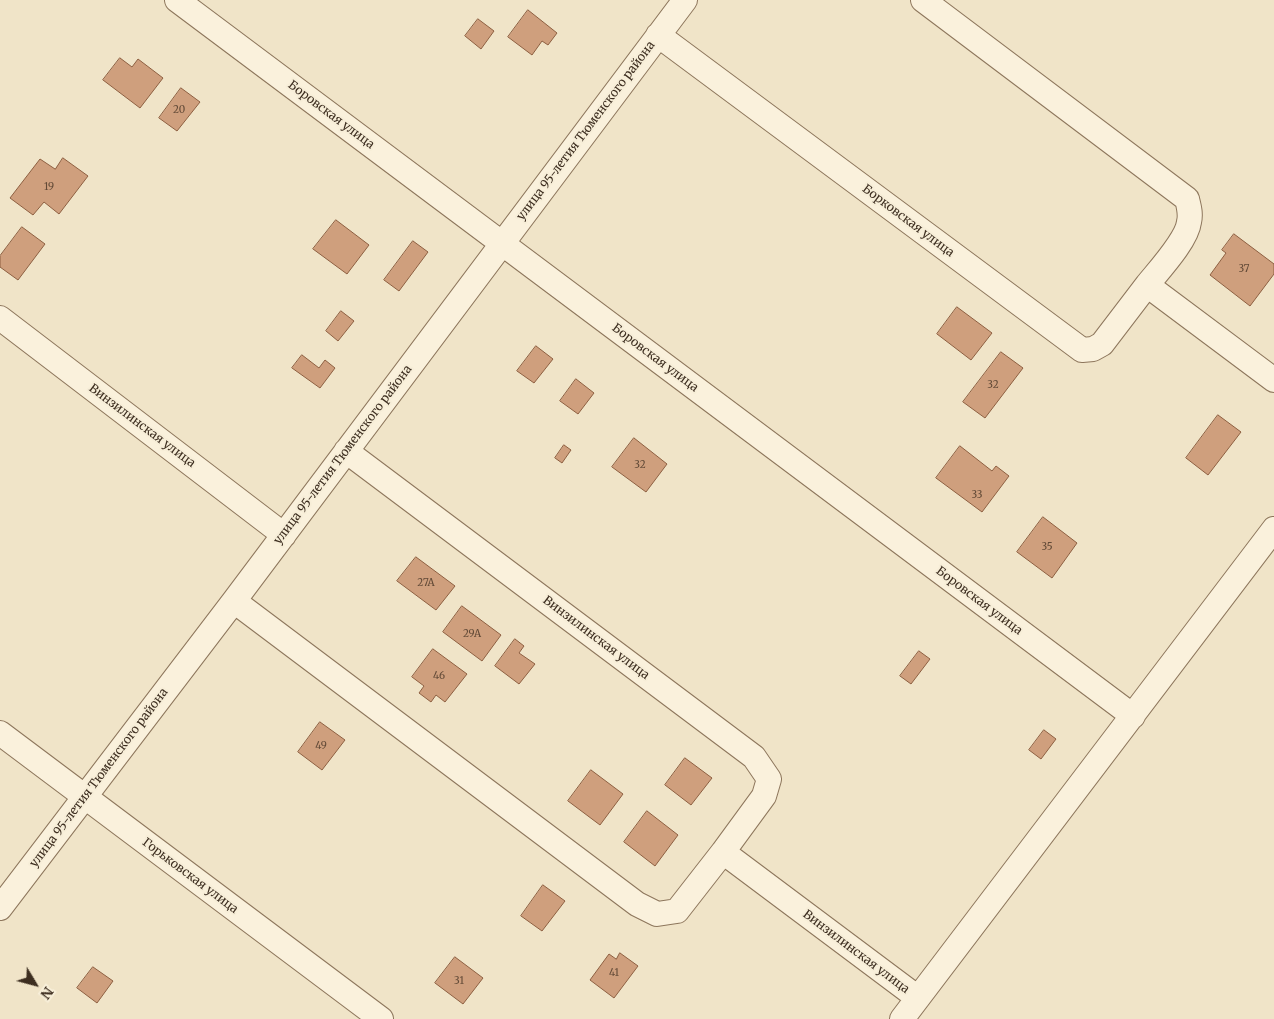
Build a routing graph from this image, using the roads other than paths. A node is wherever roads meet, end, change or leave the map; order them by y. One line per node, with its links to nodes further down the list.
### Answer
1 (177, 0): 5 (street, Боровская улица)
2 (685, 0): 4 (street, улица 95-летия Тюменского района)
3 (923, 0): 6 (street, Борковская улица)
4 (658, 35): 5 (street, улица 95-летия Тюменского района); 6 (street, Борковская улица)
5 (502, 243): 9 (street, улица 95-летия Тюменского района); 13 (street, Боровская улица)
6 (1147, 285): 8 (street)
7 (0, 318): 11 (street, Винзилинская улица)
8 (1274, 380)
9 (346, 451): 11 (street, улица 95-летия Тюменского района); 16 (street, Винзилинская улица)
10 (1274, 529): 13 (street)
11 (284, 535): 12 (street, улица 95-летия Тюменского района)
12 (234, 602): 15 (street, улица 95-летия Тюменского района); 16 (street, Винзилинская улица)
13 (1133, 716): 18 (street)
14 (0, 733): 15 (street, Горьковская улица)
15 (85, 797): 17 (street, улица 95-летия Тюменского района); 19 (street, Горьковская улица)
16 (723, 852): 18 (street, Винзилинская улица)
17 (0, 908)
18 (918, 998): 20 (street)
19 (381, 1019)
20 (902, 1019)

